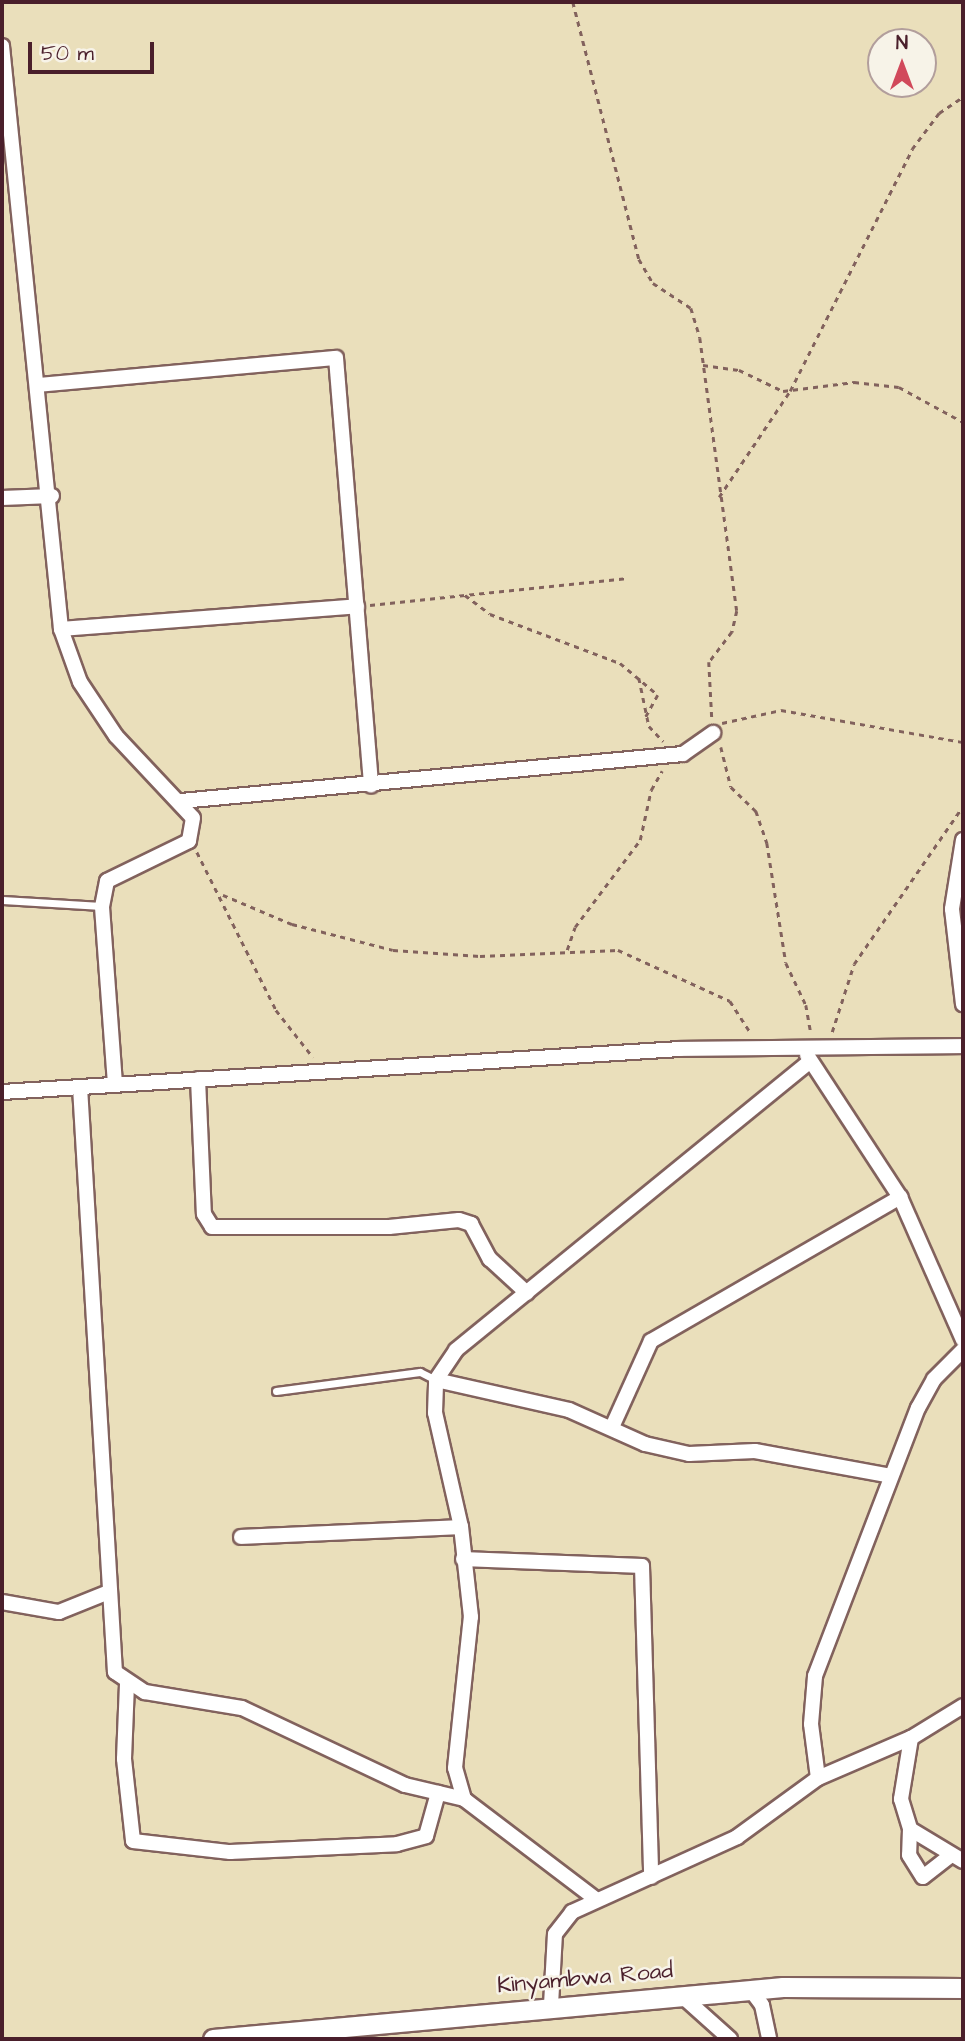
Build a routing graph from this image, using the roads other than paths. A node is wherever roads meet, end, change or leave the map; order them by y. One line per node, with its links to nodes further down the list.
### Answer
1 (2, 46): 2 (street)
2 (38, 385): 3 (street); 5 (street)
3 (52, 496): 4 (street); 6 (street)
4 (2, 498)
5 (356, 606): 6 (street); 8 (street)
6 (61, 629): 9 (street)
7 (713, 733): 8 (street)
8 (371, 786): 9 (street)
9 (181, 801): 12 (street)
10 (963, 840): 13 (street)
11 (2, 900): 12 (lane)
12 (102, 906): 17 (street)
13 (963, 1004)
14 (963, 1046): 15 (street)
15 (812, 1051): 16 (street); 20 (street); 21 (street)
16 (198, 1079): 17 (street); 21 (street)
17 (115, 1083): 18 (street)
18 (80, 1087): 19 (street); 31 (street)
19 (2, 1092)
20 (900, 1197): 22 (street); 26 (street)
21 (527, 1293): 24 (street)
22 (963, 1340)
23 (963, 1350): 27 (street)
24 (436, 1380): 25 (lane); 26 (street); 28 (street)
25 (276, 1391)
26 (613, 1425): 27 (street)
27 (891, 1476): 36 (street)
28 (461, 1527): 29 (street); 30 (street)
29 (241, 1537)
30 (463, 1559): 38 (street); 41 (street)
31 (106, 1593): 32 (street); 33 (street)
32 (2, 1602)
33 (127, 1685): 37 (street); 37 (street)
34 (963, 1706): 35 (street)
35 (911, 1738): 36 (street); 39 (street)
36 (818, 1778): 41 (street)
37 (438, 1793): 38 (street)
38 (464, 1799): 42 (street)
39 (910, 1829): 40 (street); 40 (street)
40 (956, 1859)
41 (651, 1877): 42 (street)
42 (597, 1900): 46 (street)
43 (963, 1988): 44 (street, Kinyambwa Road)
44 (750, 1989): 45 (street, Kinyambwa Road); 49 (street)
45 (681, 1995): 46 (street, Kinyambwa Road); 48 (street)
46 (551, 2005): 47 (street, Kinyambwa Road)
47 (213, 2039)
48 (730, 2039)
49 (769, 2039)

